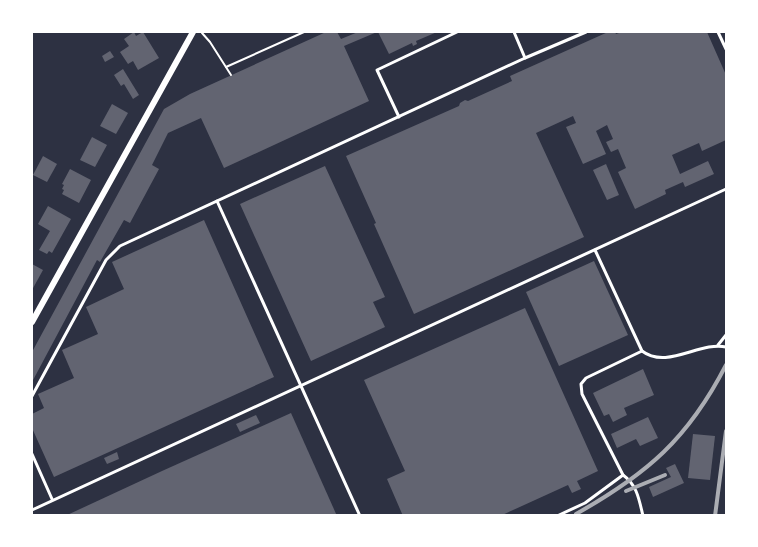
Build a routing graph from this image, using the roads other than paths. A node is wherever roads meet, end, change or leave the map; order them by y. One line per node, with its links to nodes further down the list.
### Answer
1 (193, 32): 12 (street)
2 (457, 32): 8 (lane)
3 (514, 32): 7 (lane)
4 (586, 32): 7 (lane)
5 (718, 32): 6 (lane)
6 (726, 49)
7 (525, 58): 8 (lane)
8 (399, 117): 10 (lane)
9 (726, 189): 11 (lane)
10 (217, 201): 17 (lane); 18 (lane)
11 (595, 250): 16 (lane); 17 (lane)
12 (32, 322)
13 (726, 335): 14 (lane)
14 (718, 345): 15 (lane); 16 (lane)
15 (726, 347)
16 (642, 351): 20 (lane)
17 (301, 385): 21 (lane); 23 (lane)
18 (32, 396)
19 (32, 454): 21 (lane)
20 (623, 475): 24 (lane); 25 (lane)
21 (52, 500): 22 (lane)
22 (32, 510)
23 (360, 516)
24 (557, 516)
25 (643, 516)

